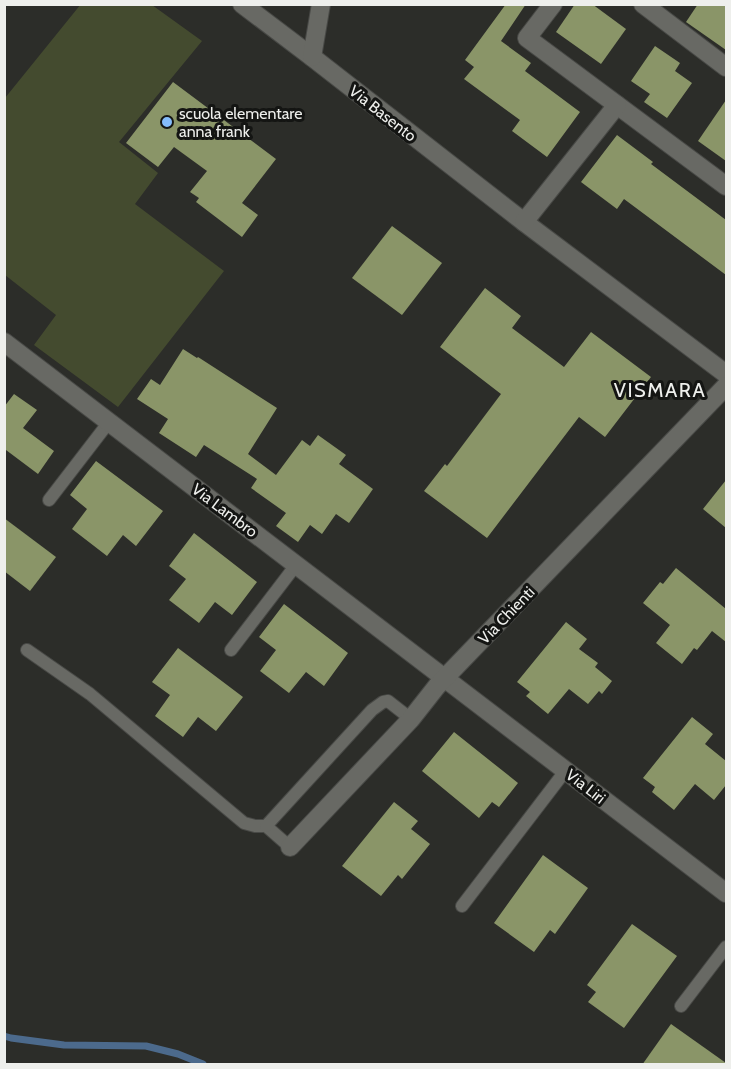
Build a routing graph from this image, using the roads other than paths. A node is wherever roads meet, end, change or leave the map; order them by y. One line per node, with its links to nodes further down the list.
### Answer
1 (242, 4): 5 (street, Via Basento)
2 (321, 4): 5 (street)
3 (553, 4): 7 (street)
4 (643, 4): 6 (street)
5 (312, 57): 9 (street, Via Basento)
6 (726, 67)
7 (617, 105): 8 (street); 9 (street)
8 (726, 186)
9 (524, 222): 11 (street, Via Basento)
10 (7, 348): 13 (street, Via Lambro)
11 (726, 374)
12 (726, 386): 18 (street, Via Chienti)
13 (109, 422): 14 (lane); 15 (street, Via Lambro)
14 (49, 500)
15 (296, 565): 17 (lane); 18 (street, Via Lambro)
16 (27, 650): 21 (lane)
17 (231, 650)
18 (445, 678): 19 (street, Via Chienti); 20 (street, Via Liri)
19 (411, 719): 21 (lane); 22 (street, Via Chienti)
20 (566, 770): 23 (street, Via Liri); 24 (lane)
21 (266, 826): 22 (lane)
22 (290, 847)
23 (726, 894)
24 (462, 906)
25 (726, 947): 26 (lane)
26 (681, 1006)

